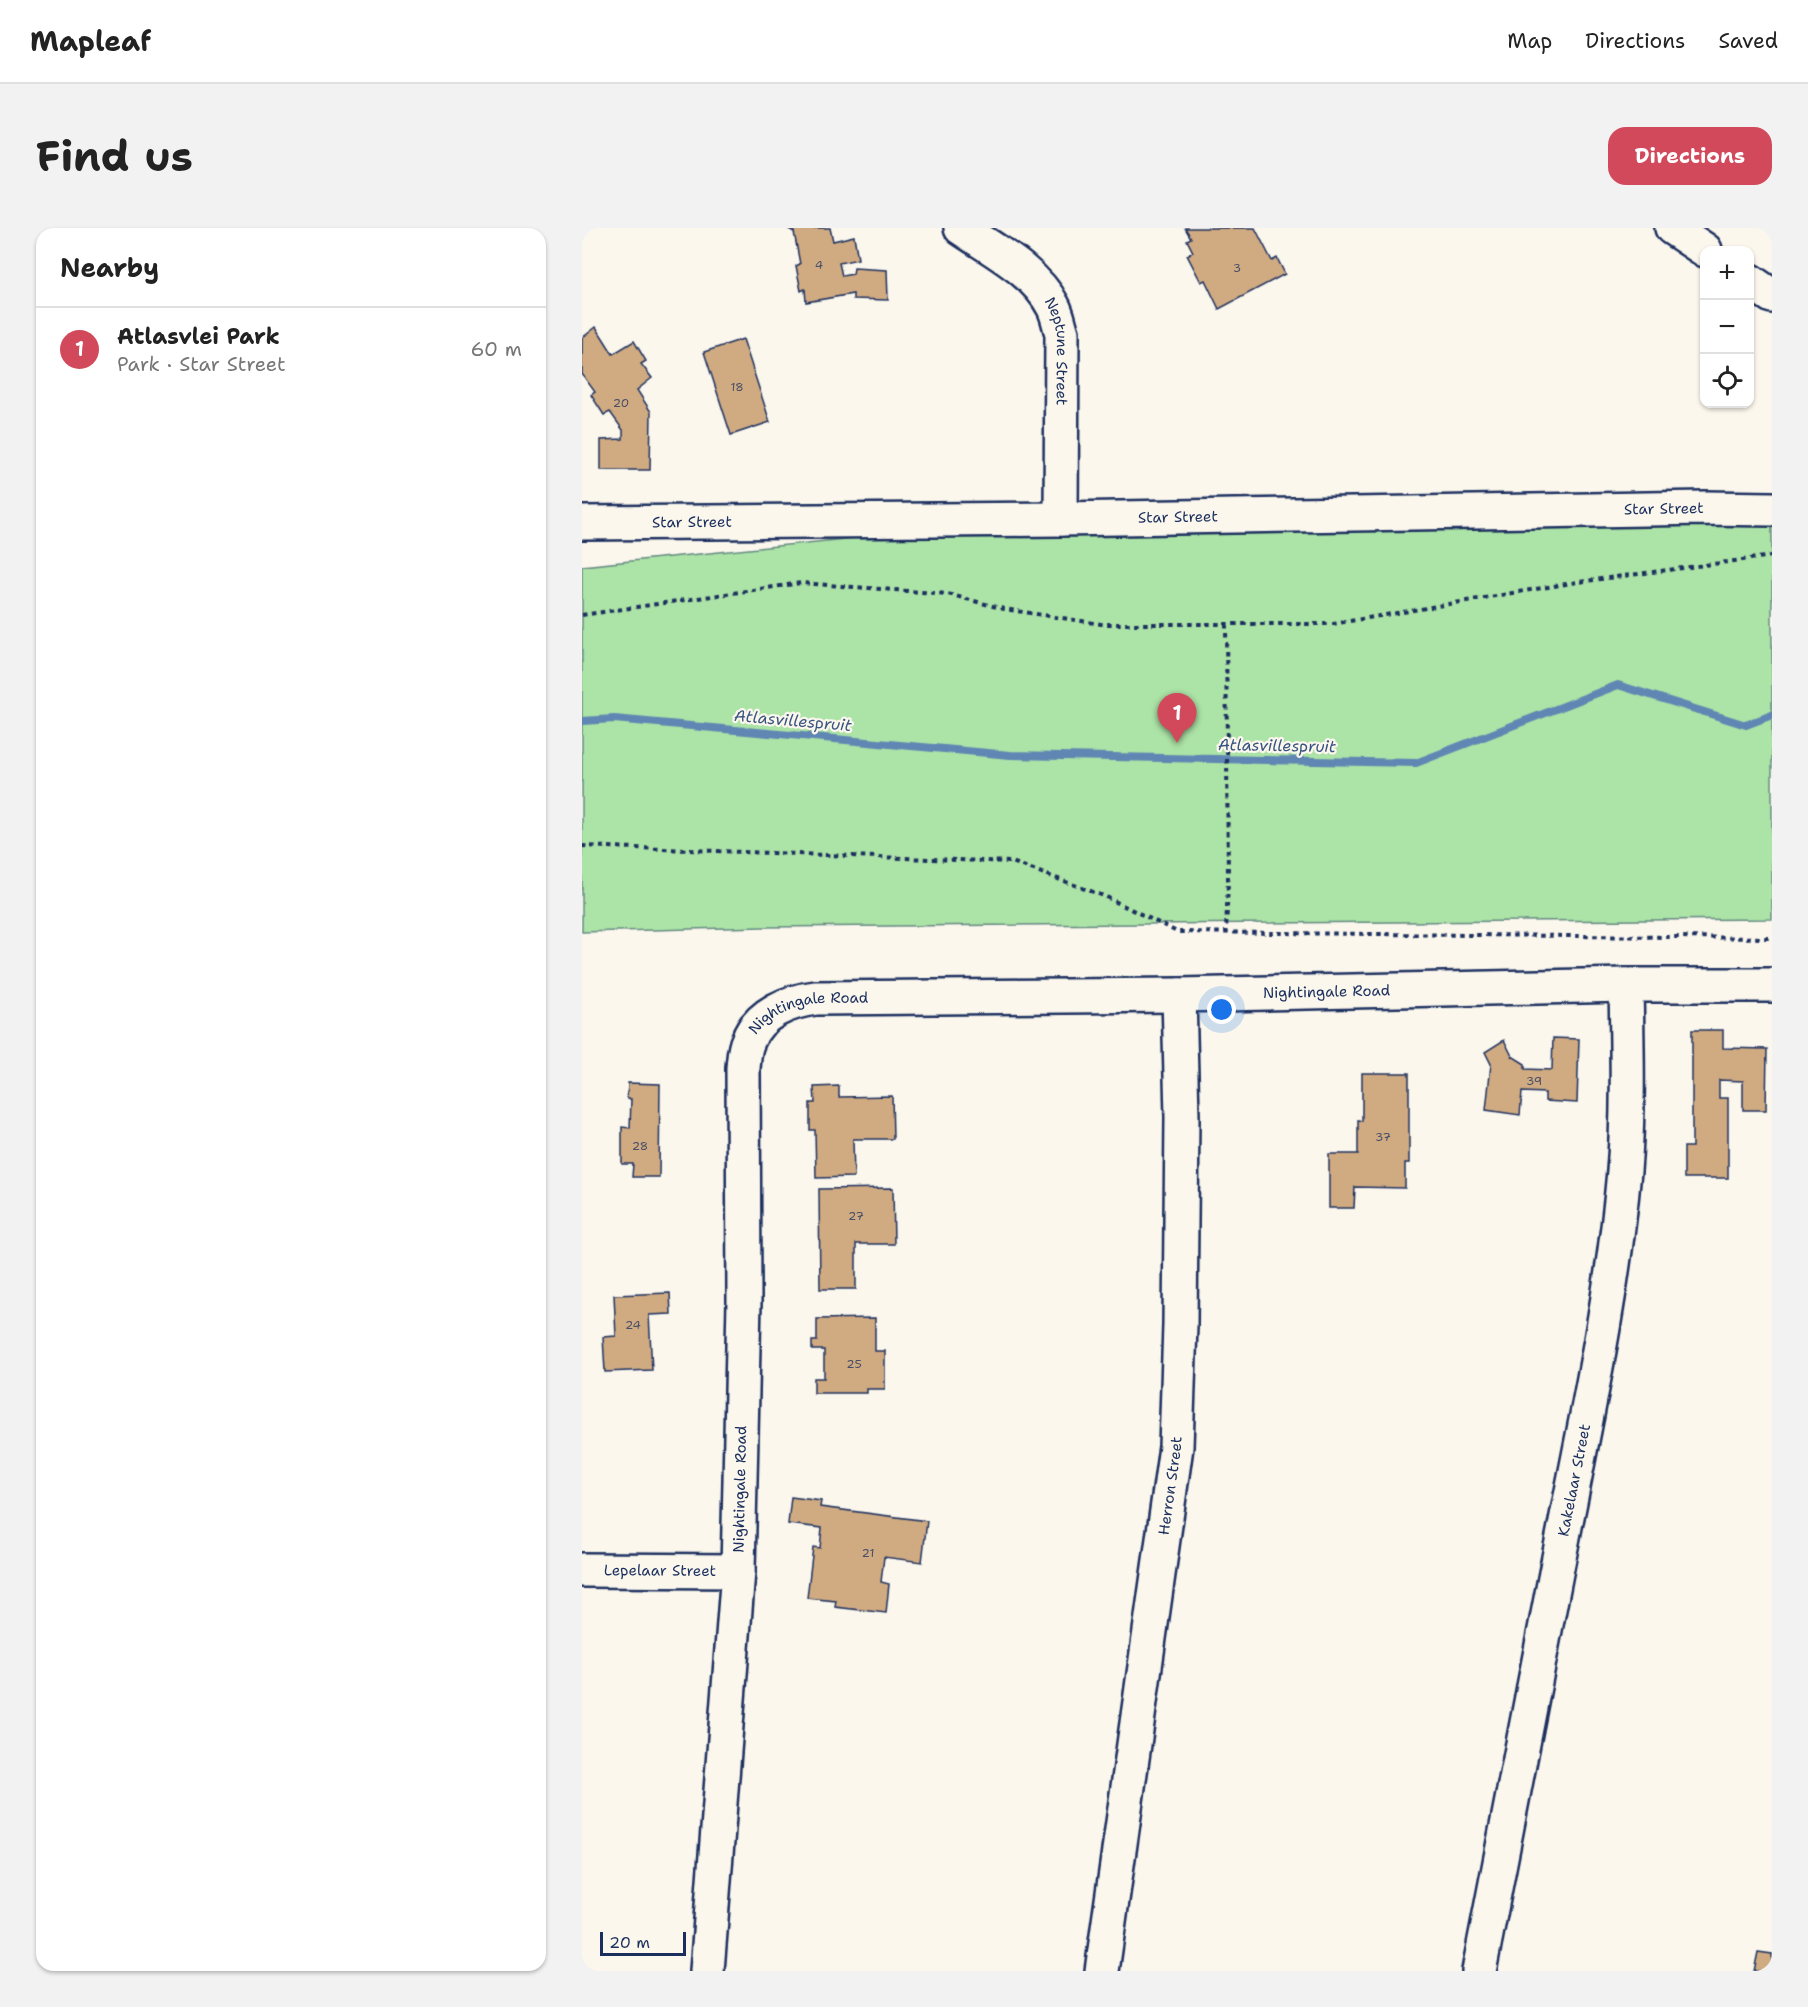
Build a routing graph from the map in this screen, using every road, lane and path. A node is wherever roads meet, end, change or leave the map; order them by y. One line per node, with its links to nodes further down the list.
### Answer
1 (961, 228): 7 (street, Neptune Street)
2 (1672, 228): 3 (street)
3 (1700, 247)
4 (1754, 284): 5 (street)
5 (1772, 296)
6 (1772, 509): 7 (street, Star Street)
7 (1061, 519): 8 (street, Star Street)
8 (582, 524)
9 (1772, 556): 11 (path)
10 (582, 615): 11 (path)
11 (1226, 624): 13 (path)
12 (582, 846): 13 (path)
13 (1226, 932): 14 (path)
14 (1772, 938)
15 (1626, 985): 16 (street, Nightingale Road); 17 (street, Nightingale Road); 22 (street, Kakelaar Street)
16 (1772, 985)
17 (1179, 995): 19 (street, Nightingale Road); 21 (street, Herron Street)
18 (582, 1570): 19 (street, Lepelaar Street)
19 (738, 1571): 20 (street, Nightingale Road)
20 (707, 1971)
21 (1102, 1971)
22 (1479, 1971)

